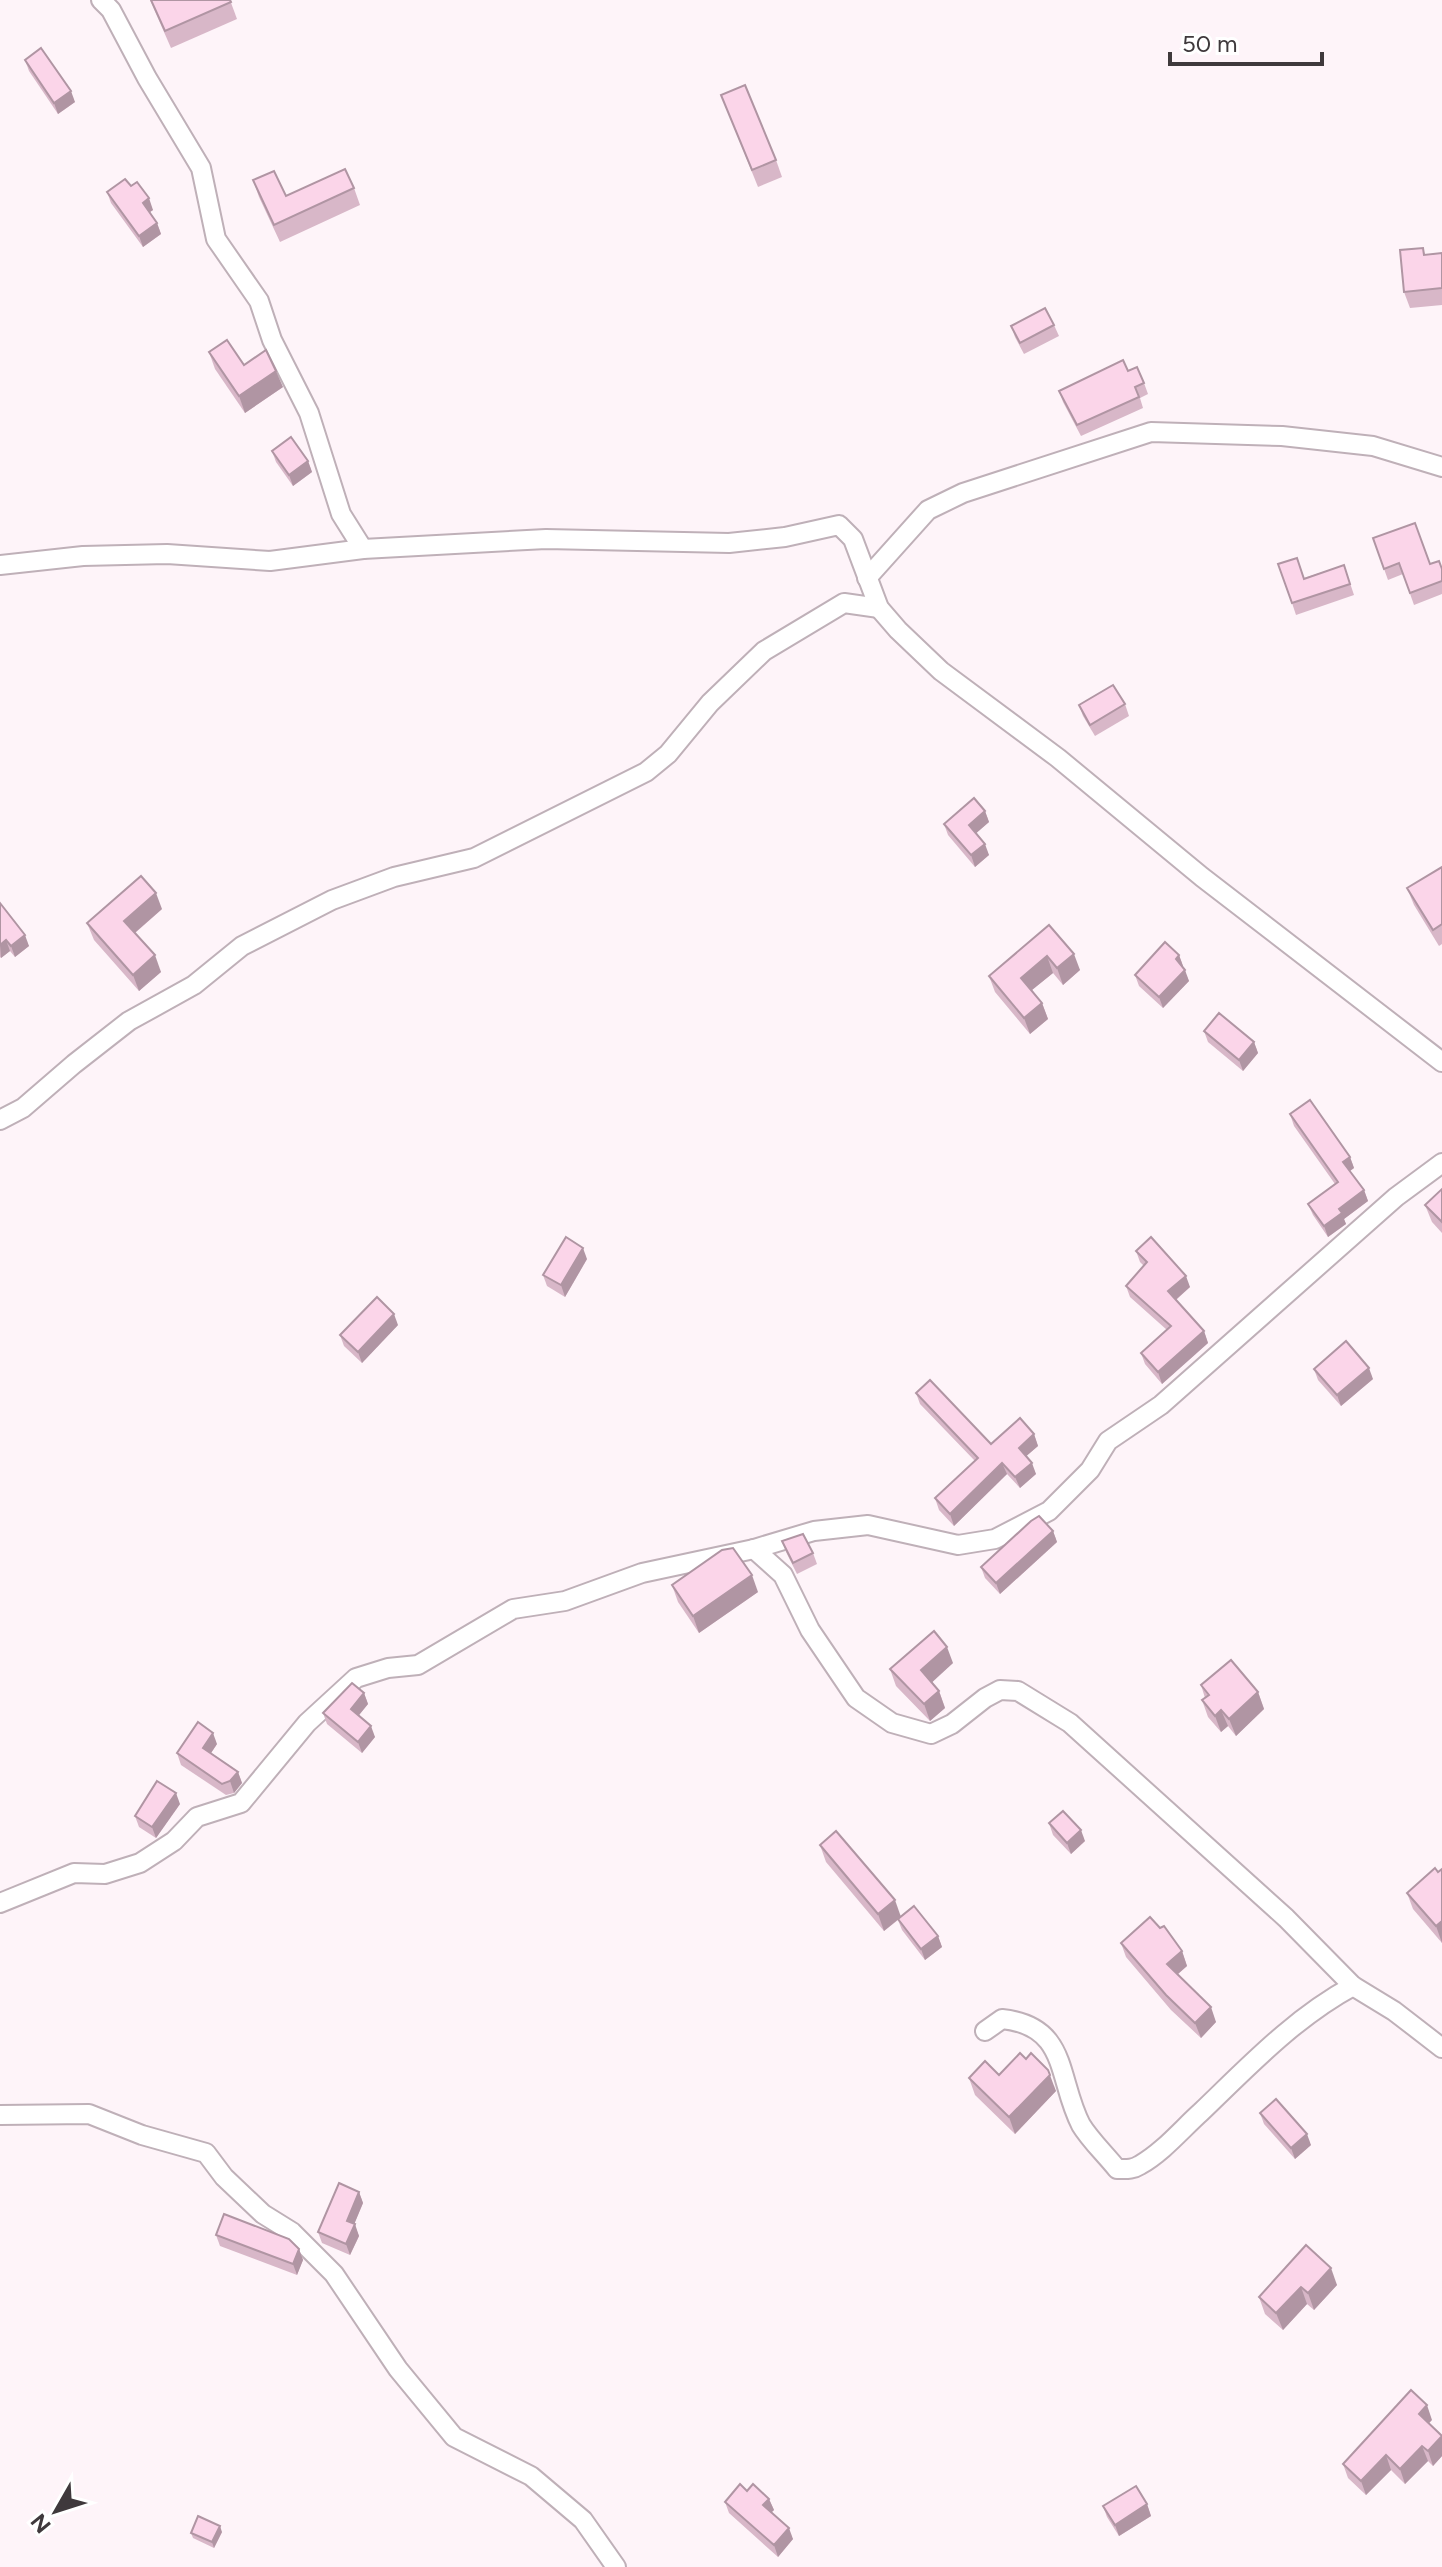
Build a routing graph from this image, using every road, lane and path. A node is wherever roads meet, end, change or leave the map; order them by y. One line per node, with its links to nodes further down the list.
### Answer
1 (101, 0): 3 (street)
2 (1442, 467): 5 (street)
3 (363, 549): 4 (street); 5 (street)
4 (0, 565)
5 (867, 578): 6 (street)
6 (879, 608): 7 (street); 8 (street)
7 (1442, 1062)
8 (0, 1120)
9 (1442, 1163): 10 (street)
10 (754, 1549): 11 (street); 12 (street)
11 (0, 1903)
12 (1353, 1986): 13 (street); 14 (street)
13 (985, 2031)
14 (1442, 2048)
15 (0, 2115): 16 (street)
16 (616, 2567)

